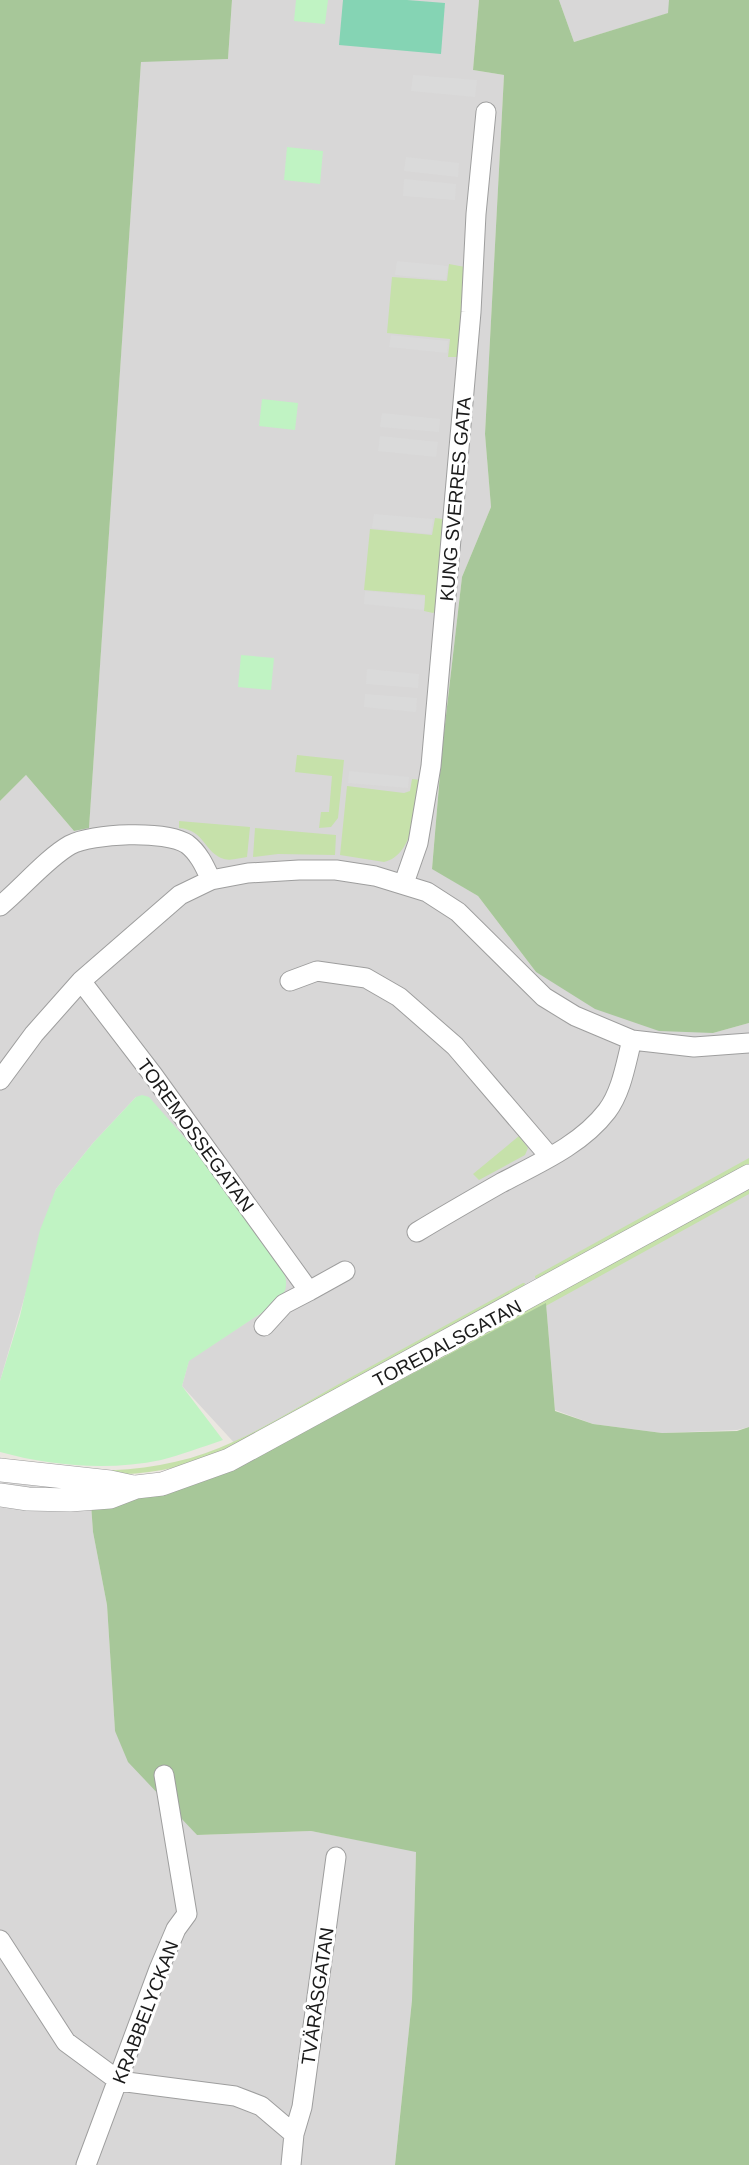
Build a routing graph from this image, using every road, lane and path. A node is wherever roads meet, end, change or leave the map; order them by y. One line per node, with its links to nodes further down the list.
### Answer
1 (486, 112): 3 (street, KUNG SVERRES GATA)
2 (211, 880): 3 (street); 4 (street); 5 (street)
3 (404, 883): 7 (street)
4 (0, 906)
5 (81, 981): 9 (street); 14 (street, TOREMOSSEGATAN)
6 (290, 981): 10 (street)
7 (632, 1040): 8 (street); 10 (street)
8 (749, 1043)
9 (0, 1080)
10 (550, 1157): 12 (street)
11 (749, 1176): 17 (street, TOREDALSGATAN)
12 (417, 1232)
13 (345, 1271): 14 (street)
14 (309, 1291): 15 (street)
15 (264, 1326)
16 (0, 1470): 17 (street, TOREDALSGATAN)
17 (136, 1487): 18 (street, TOREDALSGATAN)
18 (0, 1495)
19 (163, 1775): 22 (street, KRABBELYCKAN)
20 (336, 1857): 23 (street, TVÄRÅSGATAN)
21 (0, 1941): 22 (street)
22 (119, 2081): 23 (street); 24 (street, KRABBELYCKAN)
23 (294, 2134): 25 (street, TVÄRÅSGATAN)
24 (86, 2165)
25 (291, 2165)

